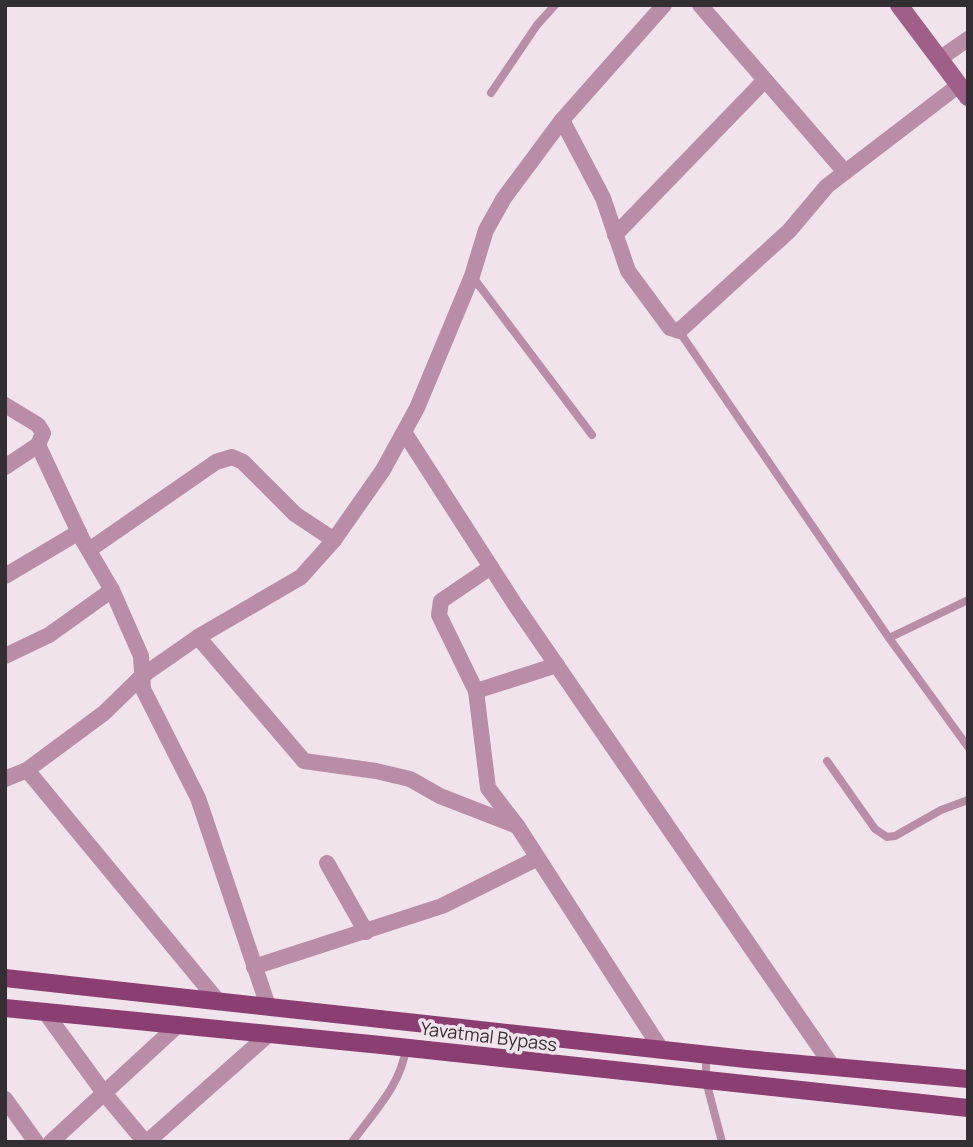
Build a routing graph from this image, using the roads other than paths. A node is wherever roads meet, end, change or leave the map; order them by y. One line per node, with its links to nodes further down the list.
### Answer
1 (555, 5): 9 (lane)
2 (664, 5): 10 (street)
3 (699, 5): 7 (street)
4 (899, 5): 6 (street)
5 (968, 39): 6 (street)
6 (939, 59): 8 (street)
7 (765, 80): 11 (street); 12 (street)
8 (963, 91): 11 (street)
9 (491, 93)
10 (562, 120): 12 (street); 13 (street)
11 (845, 172): 14 (street)
12 (615, 235): 14 (street)
13 (471, 276): 16 (street); 17 (lane)
14 (679, 331): 28 (lane)
15 (5, 405): 18 (street)
16 (404, 432): 21 (street); 23 (street)
17 (592, 435)
18 (38, 444): 19 (street); 20 (street)
19 (5, 467)
20 (79, 532): 22 (street); 24 (street)
21 (334, 540): 22 (street); 27 (street)
22 (89, 550): 25 (street)
23 (491, 567): 30 (street); 32 (street)
24 (5, 576)
25 (112, 590): 29 (street); 31 (street)
26 (968, 600): 28 (lane)
27 (198, 636): 31 (street); 38 (street)
28 (889, 638): 33 (lane)
29 (5, 656)
30 (557, 665): 32 (street); 53 (street)
31 (142, 676): 35 (street); 42 (street)
32 (476, 691): 38 (street)
33 (968, 747)
34 (827, 761): 37 (lane)
35 (27, 770): 36 (street); 44 (street)
36 (5, 779)
37 (968, 800)
38 (518, 827): 39 (street)
39 (536, 859): 41 (street); 51 (street)
40 (327, 863): 41 (street)
41 (366, 932): 42 (street)
42 (254, 967): 45 (street)
43 (5, 978): 44 (main road, Yavatmal Bypass)
44 (218, 1001): 45 (main road, Yavatmal Bypass)
45 (268, 1006): 51 (main road, Yavatmal Bypass)
46 (5, 1008): 47 (main road, Yavatmal Bypass)
47 (46, 1012): 48 (main road, Yavatmal Bypass); 56 (street)
48 (178, 1025): 49 (main road, Yavatmal Bypass); 56 (street)
49 (269, 1034): 50 (main road, Yavatmal Bypass); 61 (street)
50 (406, 1047): 55 (main road, Yavatmal Bypass); 62 (lane)
51 (661, 1049): 52 (main road, Yavatmal Bypass)
52 (706, 1054): 53 (main road, Yavatmal Bypass); 55 (lane)
53 (833, 1067): 54 (main road, Yavatmal Bypass)
54 (968, 1079)
55 (706, 1081): 58 (main road, Yavatmal Bypass); 63 (lane)
56 (104, 1093): 60 (street); 61 (street)
57 (5, 1099): 59 (street)
58 (968, 1108)
59 (36, 1142)
60 (51, 1142)
61 (146, 1142)
62 (352, 1142)
63 (722, 1142)

